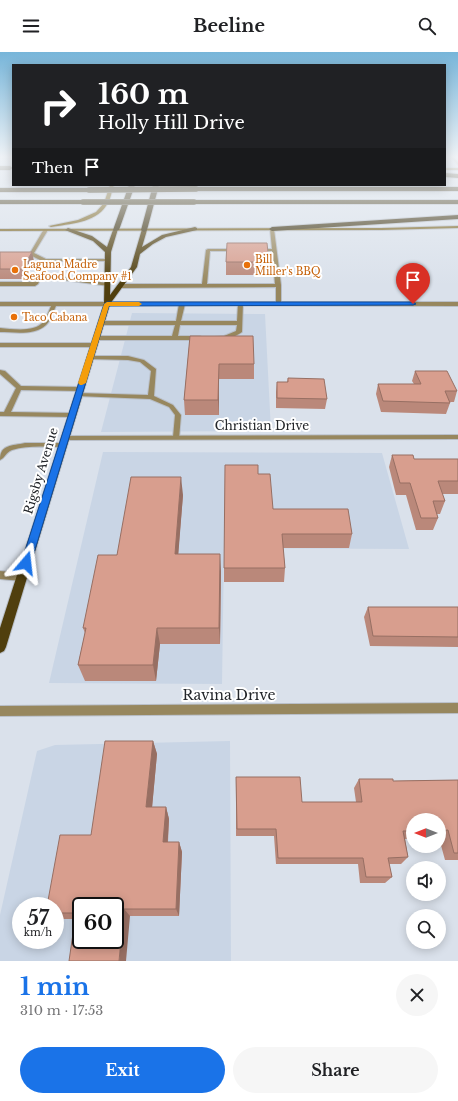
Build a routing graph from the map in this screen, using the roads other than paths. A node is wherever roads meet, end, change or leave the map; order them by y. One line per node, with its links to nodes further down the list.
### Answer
1 (107, 199): 11 (main road)
2 (127, 199): 14 (highway, Rigsby Avenue)
3 (152, 199): 15 (highway, Rigsby Avenue)
4 (0, 202): 5 (highway, bridge)
5 (458, 202)
6 (458, 217): 9 (highway)
7 (458, 227): 9 (main road)
8 (195, 229): 9 (main road); 15 (main road); 22 (main road)
9 (272, 229): 18 (street)
10 (0, 230): 11 (main road)
11 (18, 230): 12 (main road)
12 (46, 230): 13 (main road); 21 (street)
13 (68, 230): 14 (main road); 19 (main road)
14 (116, 230): 15 (main road); 19 (main road, Rigsby Avenue)
15 (144, 230): 22 (main road, Rigsby Avenue)
16 (245, 250): 28 (street)
17 (252, 250): 18 (street)
18 (274, 250): 29 (street)
19 (108, 252): 24 (main road, Rigsby Avenue)
20 (0, 254): 21 (street)
21 (31, 254): 23 (street)
22 (137, 254): 30 (main road, Rigsby Avenue)
23 (45, 260): 24 (street); 25 (street)
24 (107, 260): 27 (main road, Rigsby Avenue)
25 (39, 275): 26 (street); 27 (street)
26 (0, 284)
27 (107, 285): 33 (main road, Rigsby Avenue)
28 (204, 285): 29 (street); 30 (street)
29 (278, 285): 36 (street)
30 (120, 286): 33 (main road, Rigsby Avenue)
31 (0, 304): 32 (street)
32 (54, 304): 33 (street); 41 (street)
33 (107, 304): 34 (street); 38 (main road, Rigsby Avenue)
34 (182, 304): 35 (street); 39 (street)
35 (241, 304): 36 (street); 40 (street)
36 (279, 304): 37 (street)
37 (458, 304)
38 (101, 323): 39 (street); 45 (main road, Rigsby Avenue)
39 (178, 323): 40 (street); 42 (street)
40 (240, 323): 44 (street)
41 (0, 330)
42 (175, 338): 43 (street); 45 (street)
43 (203, 338)
44 (210, 338)
45 (95, 341): 46 (street); 47 (main road, Rigsby Avenue)
46 (0, 345)
47 (90, 358): 50 (main road, Rigsby Avenue); 51 (street)
48 (0, 372): 49 (street)
49 (19, 388): 50 (street); 52 (street)
50 (79, 392): 51 (street); 53 (main road, Rigsby Avenue)
51 (151, 397): 54 (street)
52 (4, 414): 53 (street)
53 (72, 415): 56 (main road, Rigsby Avenue)
54 (177, 437): 55 (street, Christian Drive); 56 (street, Christian Drive)
55 (458, 437)
56 (64, 441): 57 (street, Christian Drive); 59 (main road, Rigsby Avenue)
57 (0, 458)
58 (0, 575): 59 (street)
59 (22, 577): 60 (main road, Rigsby Avenue)
60 (0, 647)
61 (458, 708): 62 (street, Ravina Drive)
62 (0, 711)

